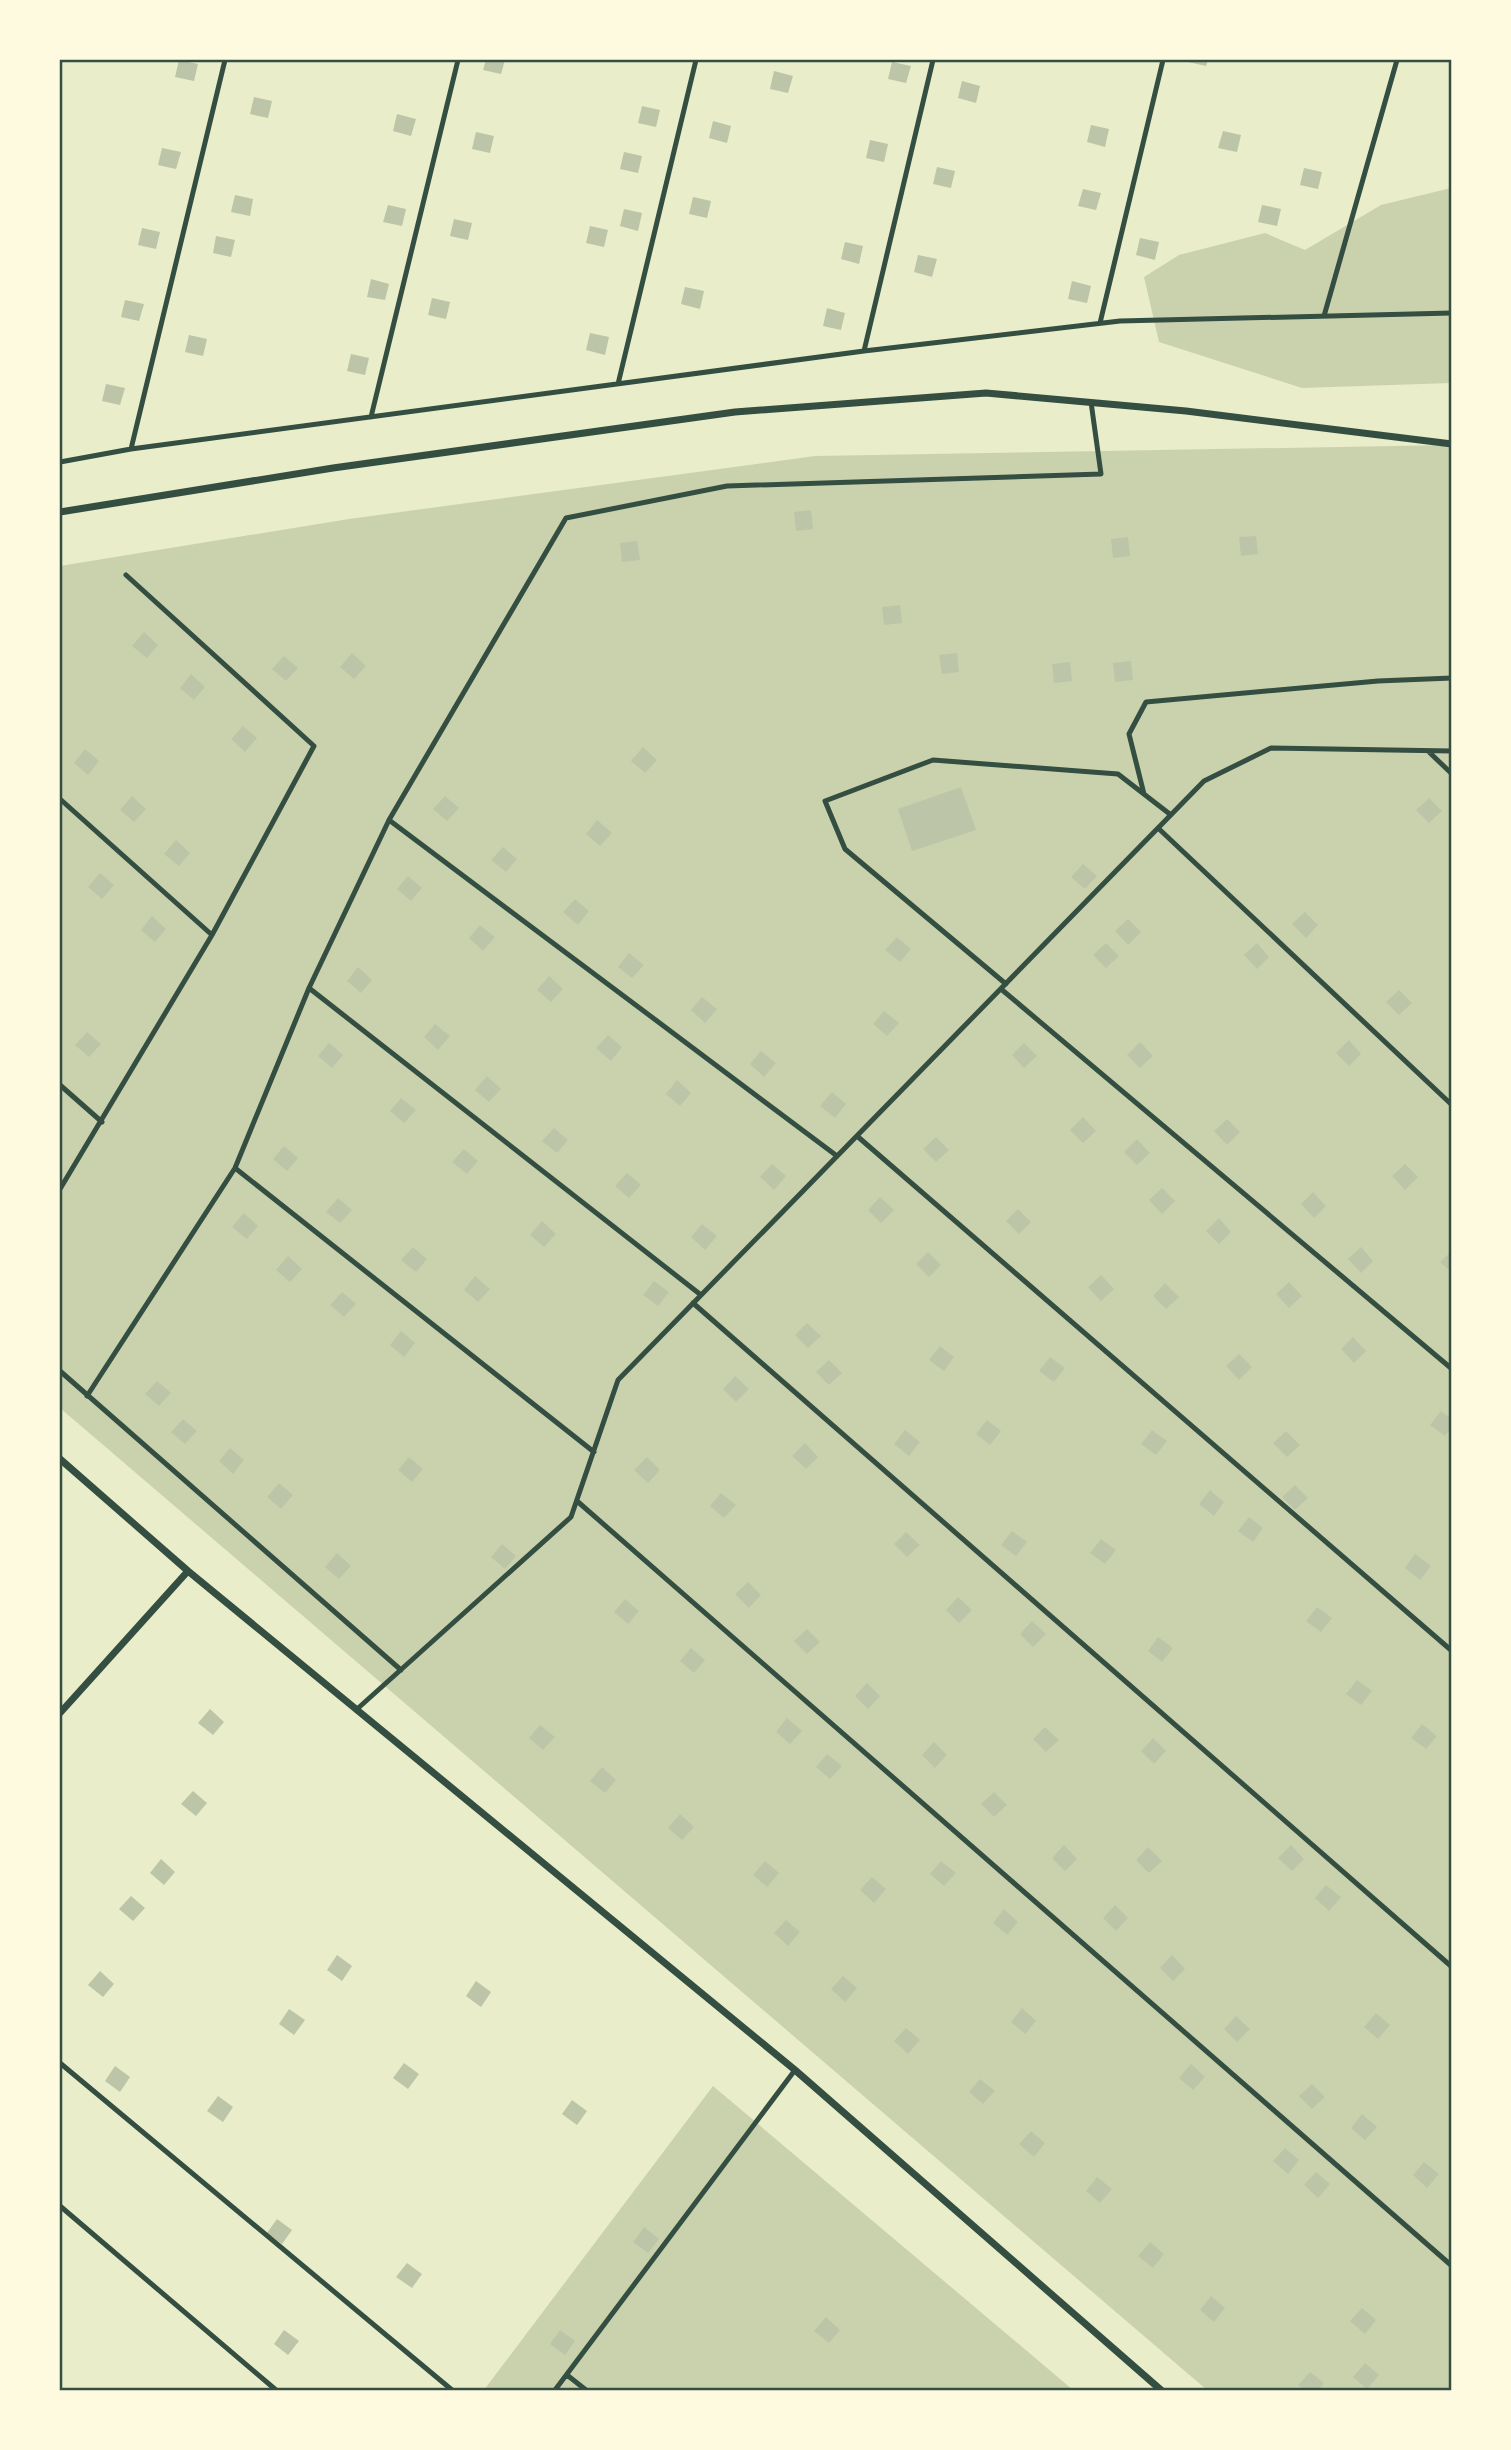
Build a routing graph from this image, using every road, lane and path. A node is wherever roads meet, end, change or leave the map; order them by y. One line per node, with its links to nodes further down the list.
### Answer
1 (226, 60): 15 (lane)
2 (457, 60): 13 (lane)
3 (696, 60): 11 (lane)
4 (933, 60): 10 (lane)
5 (1163, 60): 9 (lane)
6 (1397, 60): 8 (lane)
7 (1451, 313): 8 (lane)
8 (1324, 316): 9 (lane)
9 (1100, 323): 10 (lane)
10 (864, 351): 11 (lane)
11 (618, 384): 13 (lane)
12 (1091, 402): 14 (street); 17 (street); 26 (lane)
13 (371, 417): 15 (lane)
14 (1451, 444)
15 (131, 449): 16 (lane)
16 (60, 463)
17 (60, 512)
18 (126, 575): 28 (lane)
19 (1451, 678): 23 (lane)
20 (1428, 751): 21 (lane); 22 (lane); 25 (lane)
21 (1451, 751)
22 (1451, 774)
23 (1144, 794): 25 (lane); 29 (lane)
24 (60, 799): 28 (lane)
25 (1171, 815): 27 (lane)
26 (389, 820): 30 (lane); 36 (lane)
27 (1158, 828): 29 (lane); 33 (lane)
28 (212, 935): 34 (lane)
29 (1006, 984): 31 (lane)
30 (309, 988): 37 (lane); 39 (lane)
31 (1001, 989): 35 (lane); 41 (lane)
32 (60, 1085): 34 (lane)
33 (1451, 1105)
34 (102, 1122): 38 (lane)
35 (857, 1136): 36 (lane); 48 (lane)
36 (837, 1156): 39 (lane)
37 (235, 1168): 43 (lane); 44 (lane)
38 (60, 1189)
39 (701, 1295): 40 (lane)
40 (693, 1303): 44 (lane); 52 (lane)
41 (1451, 1368)
42 (60, 1371): 43 (lane)
43 (87, 1396): 49 (lane)
44 (594, 1452): 46 (lane)
45 (60, 1459): 47 (street)
46 (577, 1501): 49 (lane); 56 (lane)
47 (188, 1571): 50 (street); 51 (street)
48 (1451, 1651)
49 (401, 1670): 50 (lane)
50 (356, 1710): 54 (street)
51 (60, 1713)
52 (1451, 1967)
53 (60, 2063): 59 (lane)
54 (794, 2070): 57 (lane); 62 (street)
55 (60, 2206): 58 (lane)
56 (1451, 2266)
57 (567, 2375): 60 (lane); 61 (lane)
58 (276, 2390)
59 (452, 2390)
60 (555, 2390)
61 (586, 2390)
62 (1161, 2390)

